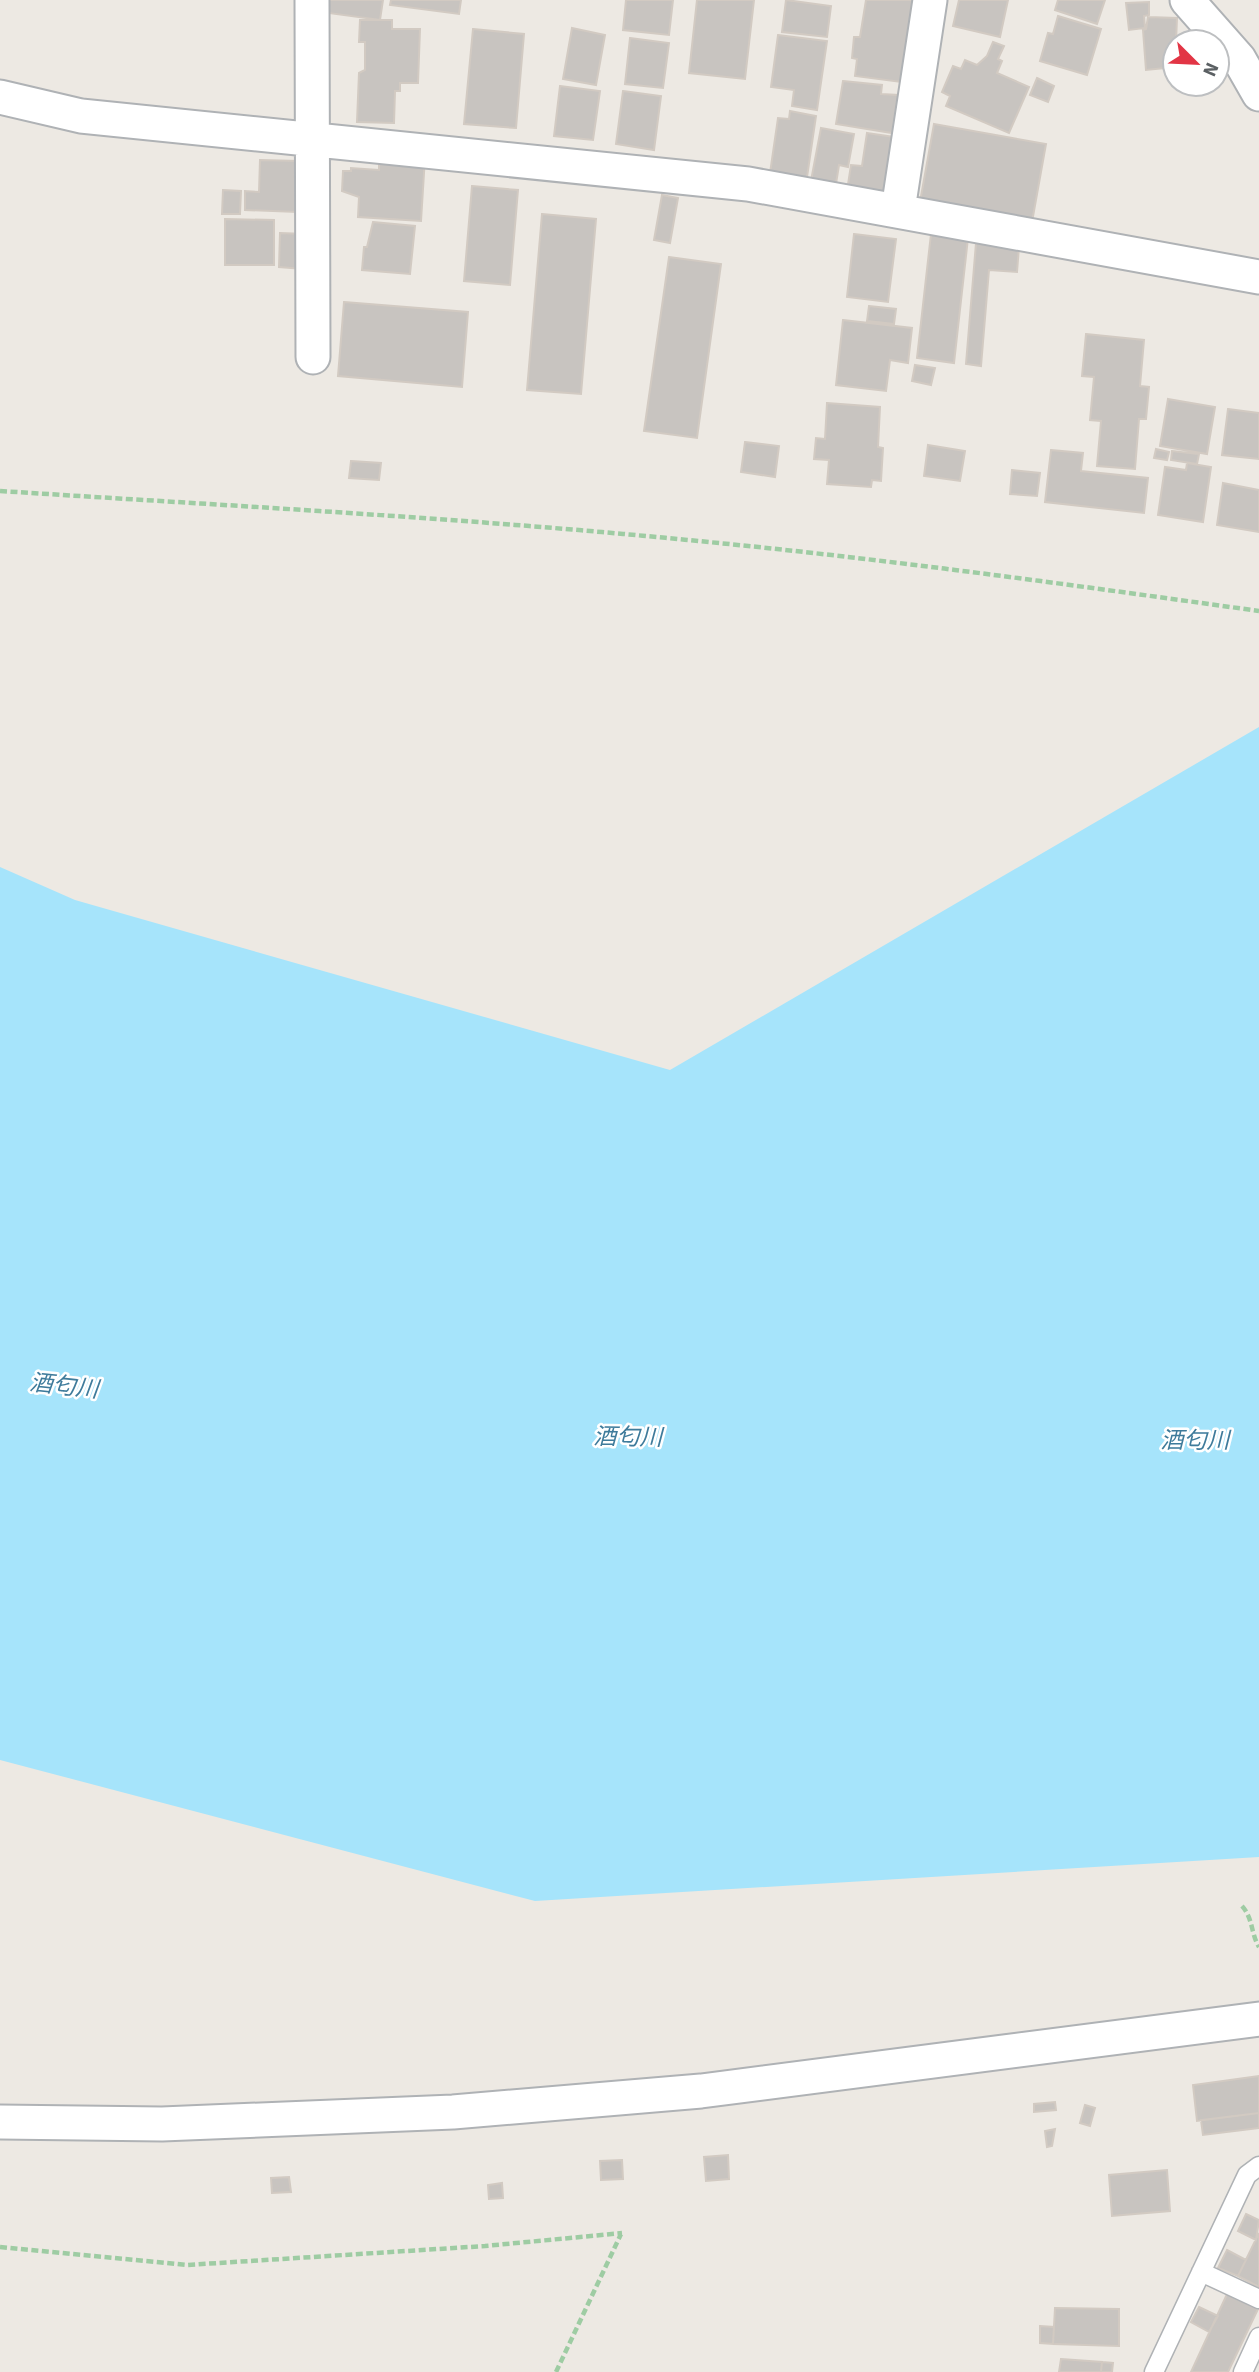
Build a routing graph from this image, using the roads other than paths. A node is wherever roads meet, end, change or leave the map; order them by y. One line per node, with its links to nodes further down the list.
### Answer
1 (312, 0): 6 (street)
2 (930, 0): 7 (street)
3 (1187, 0): 4 (street)
4 (1259, 94)
5 (0, 97): 6 (street)
6 (314, 138): 7 (street); 9 (street)
7 (898, 209): 8 (street)
8 (1259, 277)
9 (313, 358)
10 (1259, 2020): 11 (street)
11 (0, 2122)
12 (1259, 2166): 13 (lane)
13 (1201, 2272): 14 (lane); 16 (lane)
14 (1259, 2299)
15 (1259, 2337): 17 (lane)
16 (1154, 2372)
17 (1243, 2372)

